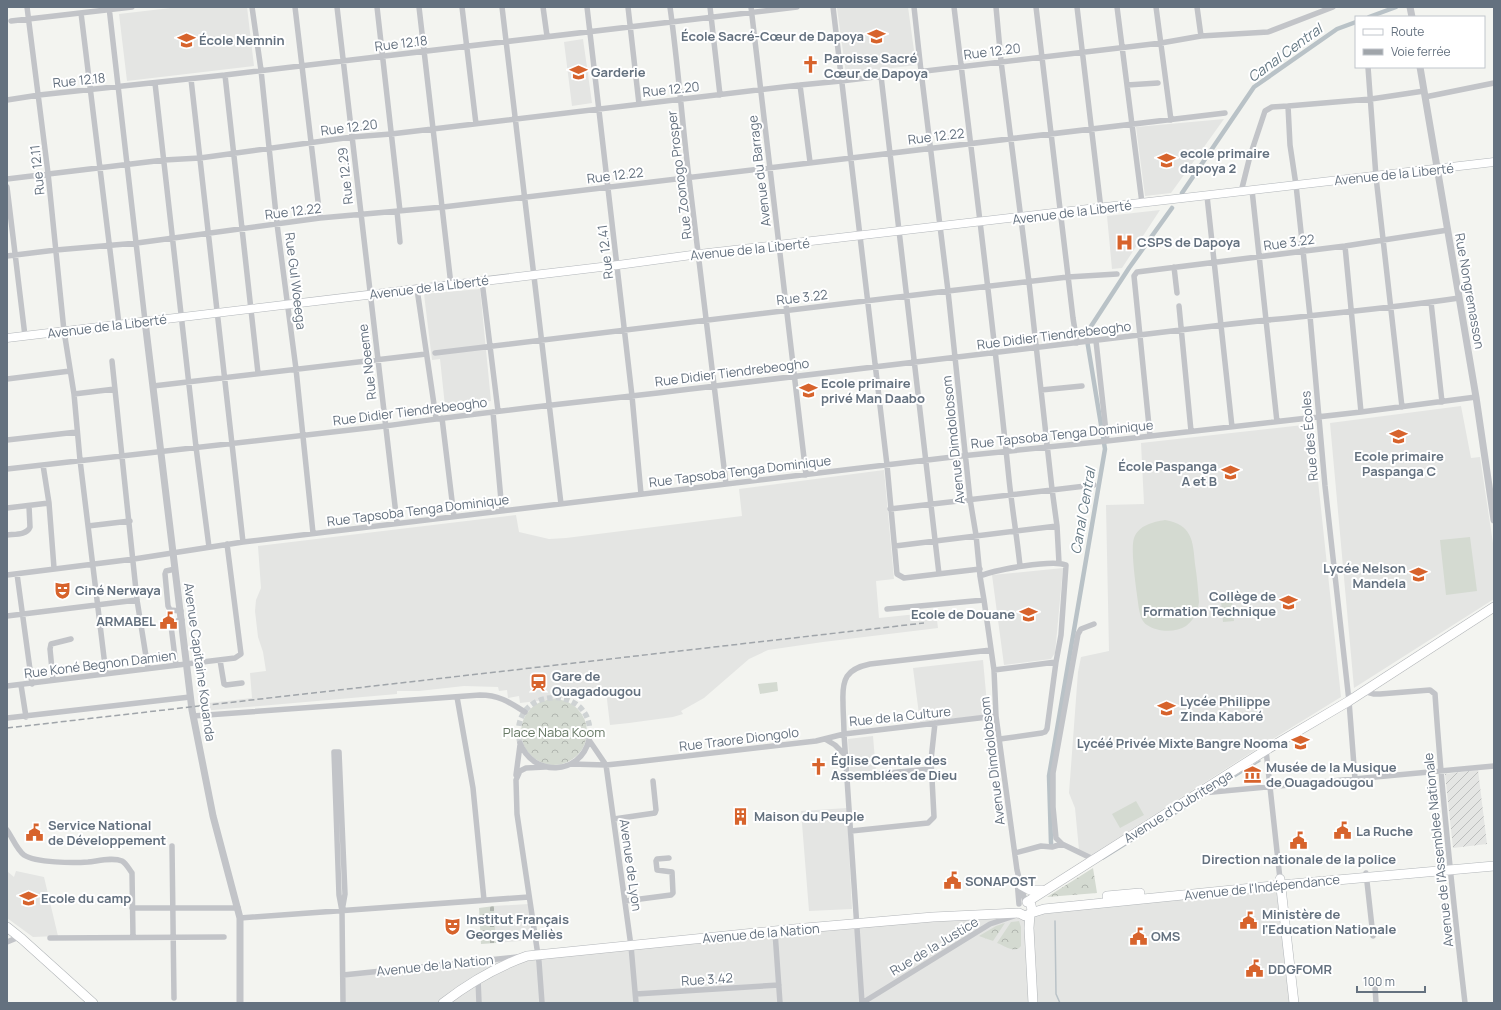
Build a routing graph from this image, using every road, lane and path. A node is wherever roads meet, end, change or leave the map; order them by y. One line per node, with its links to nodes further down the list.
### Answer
1 (27, 7): 32 (street, Rue 12.11)
2 (67, 7): 30 (street)
3 (132, 7): 27 (street)
4 (252, 7): 53 (street, Rue Gul Woeega)
5 (295, 7): 49 (street)
6 (337, 7): 47 (street, Rue 12.29)
7 (377, 7): 45 (street)
8 (419, 7): 43 (street)
9 (462, 7): 41 (street)
10 (502, 7): 39 (street)
11 (543, 7): 37 (street)
12 (587, 7): 36 (street, Rue 12.41)
13 (628, 7): 35 (street)
14 (670, 7): 34 (street, Rue Zoonogo Prosper)
15 (710, 7): 31 (street)
16 (793, 7): 28 (street, Rue 12.18)
17 (833, 7): 58 (street)
18 (914, 7): 54 (street, Avenue Dimdolobsom)
19 (954, 7): 50 (street)
20 (996, 7): 48 (street)
21 (1036, 7): 46 (street)
22 (1077, 7): 44 (street)
23 (1118, 7): 42 (street)
24 (1156, 7): 40 (street)
25 (1197, 7): 38 (street)
26 (1333, 7): 38 (street, Rue 12.20)
27 (110, 8): 29 (street); 64 (street)
28 (751, 10): 31 (street, Rue 12.18); 66 (street, Avenue du Barrage)
29 (81, 13): 30 (street); 65 (street)
30 (68, 14): 32 (street)
31 (711, 17): 34 (street, Rue 12.18); 69 (street)
32 (28, 19): 33 (street); 68 (street, Rue 12.11)
33 (11, 21)
34 (672, 22): 35 (street, Rue 12.18); 72 (street, Rue Zoonogo Prosper)
35 (631, 27): 36 (street, Rue 12.18); 73 (street)
36 (590, 31): 37 (street, Rue 12.18); 75 (street, Rue 12.41)
37 (547, 36): 39 (street, Rue 12.18)
38 (1201, 36): 40 (street, Rue 12.20)
39 (507, 41): 41 (street, Rue 12.18); 77 (street)
40 (1161, 43): 42 (street, Rue 12.20); 78 (street)
41 (466, 46): 43 (street, Rue 12.18); 79 (street)
42 (1122, 47): 44 (street, Rue 12.20); 63 (street)
43 (424, 52): 45 (street, Rue 12.18); 81 (street)
44 (1082, 52): 46 (street, Rue 12.20); 82 (street)
45 (383, 56): 47 (street, Rue 12.18); 84 (street)
46 (1042, 57): 48 (street, Rue 12.20); 83 (street)
47 (342, 60): 49 (street, Rue 12.18); 85 (street, Rue 12.29)
48 (1001, 61): 50 (street, Rue 12.20); 86 (street)
49 (301, 65): 53 (street, Rue 12.18); 87 (street)
50 (961, 66): 54 (street, Rue 12.20); 88 (street)
51 (1368, 68): 70 (street)
52 (1420, 68): 67 (street, Rue Nongremasson)
53 (261, 70): 55 (street, Rue 12.18); 89 (street, Rue Gul Woeega)
54 (921, 71): 56 (street, Rue 12.20); 90 (street, Avenue Dimdolobsom)
55 (225, 75): 57 (street, Rue 12.18); 92 (street)
56 (881, 76): 58 (street, Rue 12.20); 91 (street)
57 (191, 79): 59 (street, Rue 12.18); 93 (street)
58 (841, 81): 62 (street, Rue 12.20); 94 (street)
59 (155, 83): 64 (street, Rue 12.18); 95 (street)
60 (1158, 83): 63 (street)
61 (1494, 83): 67 (street)
62 (800, 85): 66 (street, Rue 12.20); 96 (street)
63 (1127, 85): 80 (street)
64 (118, 86): 65 (street, Rue 12.18); 98 (street)
65 (91, 89): 68 (street, Rue 12.18); 100 (street)
66 (760, 90): 69 (street, Rue 12.20); 99 (street, Avenue du Barrage)
67 (1424, 94): 70 (street); 101 (street, Rue Nongremasson)
68 (39, 95): 71 (street, Rue 12.18); 102 (street, Rue 12.11)
69 (720, 95): 72 (street, Rue 12.20)
70 (1371, 99): 74 (street); 103 (street)
71 (7, 100)
72 (680, 100): 73 (street, Rue 12.20); 104 (street, Rue Zoonogo Prosper)
73 (639, 104): 75 (street, Rue 12.20)
74 (1288, 106): 106 (street, Rue des Écoles); 110 (street)
75 (598, 109): 77 (street, Rue 12.20); 108 (street, Rue 12.41)
76 (1225, 112): 78 (street, Rue 12.22)
77 (516, 119): 79 (street, Rue 12.20); 112 (street)
78 (1171, 120): 80 (street, Rue 12.22)
79 (476, 124): 81 (street, Rue 12.20)
80 (1132, 124): 82 (street, Rue 12.22); 113 (street)
81 (433, 128): 84 (street, Rue 12.20); 114 (street)
82 (1092, 128): 83 (street, Rue 12.22); 115 (street)
83 (1051, 133): 86 (street, Rue 12.22); 117 (street)
84 (391, 134): 85 (street, Rue 12.20); 116 (street)
85 (352, 137): 87 (street, Rue 12.20); 118 (street, Rue 12.29)
86 (1011, 138): 88 (street, Rue 12.22); 120 (street)
87 (312, 143): 89 (street, Rue 12.20); 119 (street)
88 (970, 143): 90 (street, Rue 12.22); 121 (street)
89 (269, 148): 92 (street, Rue 12.20); 122 (street, Rue Gul Woeega)
90 (930, 148): 91 (street, Rue 12.22); 123 (street, Avenue Dimdolobsom)
91 (890, 153): 94 (street, Rue 12.22); 126 (street)
92 (233, 154): 93 (street, Rue 12.20); 124 (street)
93 (200, 158): 95 (street, Rue 12.20); 127 (street)
94 (850, 158): 96 (street, Rue 12.22); 128 (street)
95 (164, 160): 98 (street, Rue 12.20); 129 (street)
96 (810, 162): 99 (street, Rue 12.22)
97 (1494, 162): 101 (main road, Avenue de la Liberté)
98 (127, 164): 100 (street, Rue 12.20); 132 (street)
99 (769, 167): 104 (street, Rue 12.22); 134 (street, Avenue du Barrage)
100 (99, 168): 102 (street, Rue 12.20); 133 (street)
101 (1437, 169): 103 (main road, Avenue de la Liberté); 125 (street, Rue Nongremasson)
102 (48, 174): 105 (street, Rue 12.20); 136 (street, Rue 12.11)
103 (1376, 176): 106 (main road, Avenue de la Liberté); 130 (street)
104 (689, 177): 108 (street, Rue 12.22); 138 (street, Rue Zoonogo Prosper)
105 (7, 179)
106 (1296, 185): 109 (main road, Avenue de la Liberté); 137 (street, Rue des Écoles)
107 (7, 187): 139 (street)
108 (608, 187): 112 (street, Rue 12.22); 143 (street, Rue 12.41)
109 (1252, 190): 110 (main road, Avenue de la Liberté); 141 (street)
110 (1241, 192): 111 (main road, Avenue de la Liberté)
111 (1207, 196): 113 (main road, Avenue de la Liberté); 142 (street)
112 (524, 197): 114 (street, Rue 12.22); 145 (street)
113 (1142, 203): 115 (main road, Avenue de la Liberté)
114 (443, 206): 116 (street, Rue 12.22); 150 (street)
115 (1101, 209): 117 (main road, Avenue de la Liberté)
116 (399, 211): 118 (street, Rue 12.22); 131 (street)
117 (1061, 213): 120 (main road, Avenue de la Liberté); 147 (street)
118 (360, 215): 119 (street, Rue 12.22); 155 (street, Rue 12.29)
119 (320, 218): 122 (street, Rue 12.22)
120 (1021, 218): 121 (main road, Avenue de la Liberté); 149 (street)
121 (980, 222): 123 (main road, Avenue de la Liberté); 151 (street)
122 (277, 224): 124 (street, Rue 12.22); 160 (street, Rue Gul Woeega)
123 (940, 227): 126 (main road, Avenue de la Liberté); 153 (street, Avenue Dimdolobsom)
124 (241, 228): 127 (street, Rue 12.22); 163 (street)
125 (1448, 230): 130 (street, Rue 3.22); 157 (street, Rue Nongremasson)
126 (900, 231): 128 (main road, Avenue de la Liberté); 156 (street)
127 (207, 234): 129 (street, Rue 12.22); 166 (street)
128 (859, 237): 134 (main road, Avenue de la Liberté); 158 (street)
129 (173, 238): 132 (street, Rue 12.22); 168 (street)
130 (1384, 241): 135 (street, Rue 3.22); 162 (street)
131 (400, 242)
132 (137, 243): 133 (street, Rue 12.22); 170 (street)
133 (109, 245): 136 (street, Rue 12.22); 172 (street)
134 (779, 246): 138 (main road, Avenue de la Liberté); 164 (street, Avenue du Barrage)
135 (1345, 246): 137 (street, Rue 3.22); 165 (street)
136 (56, 250): 139 (street, Rue 12.22); 174 (street, Rue 12.11)
137 (1303, 251): 141 (street, Rue 3.22); 167 (street, Rue des Écoles)
138 (700, 254): 143 (main road, Avenue de la Liberté); 171 (street, Rue Zoonogo Prosper)
139 (15, 255): 140 (street, Rue 12.22); 177 (street)
140 (7, 256)
141 (1260, 257): 142 (street, Rue 3.22); 169 (street)
142 (1214, 262): 144 (street, Rue 3.22); 173 (street)
143 (618, 266): 145 (main road, Avenue de la Liberté); 175 (street, Rue 12.41)
144 (1174, 267): 154 (street); 178 (street, Rue 3.22)
145 (534, 274): 148 (main road, Avenue de la Liberté); 180 (street)
146 (1117, 274): 147 (street, Rue 3.22)
147 (1068, 277): 149 (street, Rue 3.22); 182 (street)
148 (482, 281): 150 (main road, Avenue de la Liberté); 183 (street)
149 (1029, 282): 151 (street, Rue 3.22); 184 (street)
150 (451, 285): 152 (main road, Avenue de la Liberté)
151 (987, 286): 153 (street, Rue 3.22); 185 (street)
152 (417, 289): 155 (main road, Avenue de la Liberté); 187 (street)
153 (948, 290): 156 (street, Rue 3.22); 188 (street, Avenue Dimdolobsom)
154 (1177, 293)
155 (369, 294): 160 (main road, Avenue de la Liberté); 189 (street, Rue Noeeme)
156 (907, 296): 158 (street, Rue 3.22); 191 (street)
157 (1459, 298): 159 (street, Rue Didier Tiendrebeogho); 207 (street, Rue Nongremasson)
158 (868, 301): 164 (street, Rue 3.22); 192 (street)
159 (1431, 302): 162 (street, Rue Didier Tiendrebeogho); 208 (street)
160 (288, 304): 163 (main road, Avenue de la Liberté); 193 (street, Rue Gul Woeega)
161 (1179, 306): 176 (street)
162 (1390, 307): 165 (street, Rue Didier Tiendrebeogho); 210 (street)
163 (252, 309): 166 (main road, Avenue de la Liberté); 195 (street)
164 (786, 310): 171 (street, Rue 3.22); 196 (street, Avenue du Barrage)
165 (1351, 311): 167 (street, Rue Didier Tiendrebeogho); 212 (street)
166 (217, 312): 168 (main road, Avenue de la Liberté); 197 (street)
167 (1310, 316): 169 (street, Rue Didier Tiendrebeogho); 213 (street, Rue des Écoles)
168 (182, 317): 170 (main road, Avenue de la Liberté); 199 (street)
169 (1267, 320): 173 (street, Rue Didier Tiendrebeogho); 215 (street)
170 (145, 321): 172 (main road, Avenue de la Liberté); 200 (street, Avenue Capitaine Kouanda)
171 (706, 321): 175 (street, Rue 3.22); 201 (street, Rue Zoonogo Prosper)
172 (119, 324): 174 (main road, Avenue de la Liberté)
173 (1220, 326): 176 (street, Rue Didier Tiendrebeogho); 217 (street)
174 (64, 331): 177 (main road, Avenue de la Liberté); 194 (street, Rue 12.11)
175 (624, 331): 180 (street, Rue 3.22); 206 (street, Rue 12.41)
176 (1181, 331): 178 (street, Rue Didier Tiendrebeogho); 218 (street)
177 (25, 336): 179 (main road, Avenue de la Liberté)
178 (1141, 336): 181 (street, Rue Didier Tiendrebeogho); 221 (street)
179 (7, 338)
180 (542, 340): 183 (street, Rue 3.22); 209 (street)
181 (1093, 341): 182 (street, Rue Didier Tiendrebeogho); 223 (street)
182 (1077, 343): 184 (street, Rue Didier Tiendrebeogho)
183 (490, 346): 186 (street, Rue 3.22); 211 (street)
184 (1036, 347): 185 (street, Rue Didier Tiendrebeogho); 204 (street)
185 (996, 352): 188 (street, Rue Didier Tiendrebeogho); 228 (street)
186 (435, 353)
187 (426, 354): 189 (street); 214 (street)
188 (955, 358): 191 (street, Rue Didier Tiendrebeogho); 230 (street, Avenue Dimdolobsom)
189 (378, 360): 193 (street); 216 (street, Rue Noeeme)
190 (112, 361): 203 (street)
191 (915, 362): 192 (street, Rue Didier Tiendrebeogho); 232 (street)
192 (874, 367): 196 (street, Rue Didier Tiendrebeogho); 234 (street)
193 (296, 370): 195 (street); 220 (street, Rue Gul Woeega)
194 (70, 371): 198 (street); 205 (street, Rue 12.11)
195 (258, 373): 197 (street)
196 (795, 375): 201 (street, Rue Didier Tiendrebeogho); 236 (street, Avenue du Barrage)
197 (226, 378): 199 (street); 224 (street)
198 (7, 379)
199 (189, 381): 200 (street); 225 (street)
200 (153, 386): 227 (street, Avenue Capitaine Kouanda)
201 (714, 386): 206 (street, Rue Didier Tiendrebeogho); 237 (street, Rue Zoonogo Prosper)
202 (1082, 386): 204 (street)
203 (115, 389): 205 (street); 229 (street)
204 (1041, 390): 226 (street)
205 (74, 394): 219 (street, Rue 12.11)
206 (632, 396): 209 (street, Rue Didier Tiendrebeogho); 240 (street, Rue 12.41)
207 (1476, 397): 208 (street, Rue Tapsoba Tenga Dominique); 251 (street, Rue Nongremasson)
208 (1442, 402): 210 (street, Rue Tapsoba Tenga Dominique)
209 (549, 406): 211 (street, Rue Didier Tiendrebeogho); 244 (street)
210 (1402, 407): 212 (street, Rue Tapsoba Tenga Dominique)
211 (496, 411): 214 (street, Rue Didier Tiendrebeogho); 249 (street)
212 (1361, 412): 213 (street, Rue Tapsoba Tenga Dominique)
213 (1319, 417): 215 (street, Rue Tapsoba Tenga Dominique); 304 (street, Rue des Écoles)
214 (439, 418): 216 (street, Rue Didier Tiendrebeogho); 250 (street)
215 (1277, 422): 217 (street, Rue Tapsoba Tenga Dominique)
216 (385, 426): 220 (street, Rue Didier Tiendrebeogho); 253 (street, Rue Noeeme)
217 (1232, 427): 218 (street, Rue Tapsoba Tenga Dominique)
218 (1191, 431): 221 (street, Rue Tapsoba Tenga Dominique)
219 (77, 432): 222 (street); 231 (street, Rue 12.11)
220 (303, 434): 224 (street, Rue Didier Tiendrebeogho); 257 (street, Rue Gul Woeega)
221 (1150, 436): 223 (street, Rue Tapsoba Tenga Dominique)
222 (7, 440)
223 (1107, 441): 226 (street, Rue Tapsoba Tenga Dominique)
224 (232, 442): 225 (street, Rue Didier Tiendrebeogho); 261 (street)
225 (196, 447): 227 (street, Rue Didier Tiendrebeogho); 264 (street)
226 (1047, 447): 228 (street, Rue Tapsoba Tenga Dominique); 239 (street)
227 (161, 451): 229 (street, Rue Didier Tiendrebeogho); 265 (street, Avenue Capitaine Kouanda)
228 (1006, 451): 230 (street, Rue Tapsoba Tenga Dominique); 241 (street)
229 (123, 456): 231 (street, Rue Didier Tiendrebeogho); 252 (street)
230 (966, 456): 232 (street, Rue Tapsoba Tenga Dominique); 242 (street, Avenue Dimdolobsom)
231 (80, 460): 233 (street, Rue Didier Tiendrebeogho); 254 (street, Rue 12.11)
232 (927, 460): 234 (street, Rue Tapsoba Tenga Dominique); 245 (street)
233 (43, 465): 235 (street, Rue Didier Tiendrebeogho); 243 (street)
234 (887, 465): 236 (street, Rue Tapsoba Tenga Dominique); 248 (street)
235 (7, 469)
236 (806, 475): 237 (street, Rue Tapsoba Tenga Dominique)
237 (726, 484): 240 (street, Rue Tapsoba Tenga Dominique)
238 (1094, 485): 239 (street)
239 (1052, 489): 241 (street); 255 (street)
240 (641, 494): 244 (street, Rue Tapsoba Tenga Dominique)
241 (1011, 494): 242 (street); 256 (street)
242 (970, 499): 245 (street); 259 (street, Avenue Dimdolobsom)
243 (49, 503): 246 (street); 270 (street)
244 (560, 504): 249 (street, Rue Tapsoba Tenga Dominique)
245 (930, 504): 248 (street); 260 (street)
246 (29, 506): 247 (street); 258 (street)
247 (7, 508)
248 (890, 508): 263 (street)
249 (502, 511): 250 (street, Rue Tapsoba Tenga Dominique)
250 (454, 517): 253 (street, Rue Tapsoba Tenga Dominique)
251 (1494, 520)
252 (130, 521): 254 (street); 266 (street)
253 (397, 523): 257 (street, Rue Tapsoba Tenga Dominique)
254 (88, 526): 268 (street, Rue 12.11)
255 (1057, 526): 256 (street); 267 (street)
256 (1017, 531): 259 (street); 269 (street)
257 (313, 533): 261 (street, Rue Tapsoba Tenga Dominique)
258 (7, 534)
259 (976, 535): 260 (street); 271 (street, Avenue Dimdolobsom)
260 (936, 540): 263 (street); 274 (street)
261 (243, 542): 262 (street, Rue Tapsoba Tenga Dominique)
262 (227, 544): 264 (street, Rue Tapsoba Tenga Dominique); 289 (street, Rue Koné Begnon Damien)
263 (895, 546): 274 (street)
264 (209, 547): 265 (street, Rue Tapsoba Tenga Dominique)
265 (173, 552): 266 (street, Rue Tapsoba Tenga Dominique); 272 (street, Avenue Capitaine Kouanda)
266 (134, 559): 268 (street, Rue Tapsoba Tenga Dominique); 277 (street)
267 (1060, 563): 269 (street); 290 (street)
268 (93, 564): 270 (street, Rue Tapsoba Tenga Dominique); 279 (street, Rue 12.11)
269 (1020, 566): 276 (street)
270 (54, 568): 273 (street, Rue Tapsoba Tenga Dominique)
271 (980, 569): 274 (street); 276 (street, Avenue Dimdolobsom)
272 (175, 570): 282 (street, Avenue Capitaine Kouanda); 282 (street)
273 (18, 574): 275 (street, Rue Tapsoba Tenga Dominique); 283 (street)
274 (939, 574)
275 (7, 575)
276 (980, 576): 278 (street, Avenue Dimdolobsom)
277 (137, 600): 279 (street); 293 (street)
278 (984, 600): 281 (street); 288 (street, Avenue Dimdolobsom)
279 (98, 604): 283 (street); 295 (street, Rue 12.11)
280 (1494, 608): 301 (main road, Avenue d'Oubritenga)
281 (886, 609)
282 (180, 611): 285 (street, Avenue Capitaine Kouanda)
283 (23, 614): 284 (street); 297 (street)
284 (7, 616)
285 (182, 620): 291 (street, Avenue Capitaine Kouanda); 292 (street)
286 (1094, 624): 331 (street)
287 (71, 638): 296 (street)
288 (991, 650): 294 (street, Avenue Dimdolobsom); 311 (street, Rue de la Culture)
289 (220, 660): 291 (street, Rue Koné Begnon Damien); 298 (street)
290 (1056, 662): 294 (street); 313 (street)
291 (187, 664): 292 (street, Rue Koné Begnon Damien); 302 (street, Avenue Capitaine Kouanda)
292 (176, 665): 293 (street, Rue Koné Begnon Damien)
293 (148, 668): 295 (street, Rue Koné Begnon Damien)
294 (994, 670): 307 (street, Avenue Dimdolobsom)
295 (106, 674): 296 (street, Rue Koné Begnon Damien)
296 (53, 680): 297 (street, Rue Koné Begnon Damien)
297 (32, 684): 299 (street, Rue Koné Begnon Damien)
298 (242, 684)
299 (22, 685): 300 (street, Rue Koné Begnon Damien); 308 (street)
300 (7, 686)
301 (1363, 691): 304 (main road, Avenue d'Oubritenga); 321 (street, Avenue de l'Assemblee Nationale)
302 (190, 697): 306 (street, Avenue Capitaine Kouanda); 308 (street)
303 (457, 697): 305 (street); 306 (street); 344 (street)
304 (1348, 701): 314 (main road, Avenue d'Oubritenga); 323 (street, Rue des Écoles)
305 (525, 712)
306 (193, 716): 348 (street, Avenue Capitaine Kouanda)
307 (996, 716): 310 (street, Rue de la Culture); 313 (street, Avenue Dimdolobsom)
308 (26, 717): 309 (street)
309 (7, 718)
310 (935, 723): 311 (street, Rue de la Culture); 320 (street)
311 (844, 734): 312 (street, Rue Traore Diongolo); 315 (street)
312 (825, 739): 315 (street); 317 (street, Rue Traore Diongolo)
313 (1000, 739): 333 (street, Avenue Dimdolobsom)
314 (1266, 750): 326 (street); 327 (main road, Avenue d'Oubritenga)
315 (846, 757): 322 (street)
316 (571, 764): 317 (street); 317 (street); 319 (street)
317 (606, 765): 328 (street, Avenue de Lyon)
318 (1494, 766): 321 (street)
319 (545, 767): 324 (street); 324 (street)
320 (930, 769): 322 (street); 330 (street)
321 (1440, 772): 323 (street); 337 (street, Avenue de l'Assemblee Nationale)
322 (847, 777): 330 (street)
323 (1355, 779): 326 (street)
324 (516, 780): 343 (street)
325 (654, 781): 328 (street)
326 (1271, 786): 327 (street); 340 (street)
327 (1200, 793): 335 (main road, Avenue d'Oubritenga)
328 (614, 819): 345 (street, Avenue de Lyon)
329 (7, 830): 346 (street)
330 (850, 831): 352 (street)
331 (1062, 844): 333 (street); 335 (street)
332 (172, 846): 347 (street)
333 (1015, 853): 338 (street, Avenue Dimdolobsom)
334 (669, 858): 345 (street)
335 (1093, 860): 342 (main road, Avenue d'Oubritenga)
336 (1493, 863): 337 (main road, Avenue de l'Indépendance)
337 (1450, 867): 339 (main road, Avenue de l'Indépendance); 384 (street, Avenue de l'Assemblee Nationale)
338 (1017, 870): 341 (street, Avenue Dimdolobsom); 349 (street, Avenue Dimdolobsom)
339 (1366, 875): 340 (main road, Avenue de l'Indépendance); 355 (street)
340 (1281, 882): 349 (main road, Avenue de l'Indépendance); 382 (main road)
341 (1021, 885): 342 (main road); 349 (street, Avenue Dimdolobsom)
342 (1047, 889): 349 (main road, Avenue d'Oubritenga)
343 (529, 897): 344 (street); 363 (street)
344 (484, 900): 350 (street)
345 (625, 901): 362 (street, Avenue de Lyon)
346 (132, 908): 347 (street); 357 (street)
347 (173, 908): 348 (street); 358 (street)
348 (238, 908): 351 (street, Avenue Capitaine Kouanda)
349 (1025, 908): 352 (main road, Avenue de la Nation); 379 (street, Rue de la Justice); 380 (main road); 381 (main road)
350 (342, 911): 350 (street); 351 (street); 365 (street)
351 (240, 918): 372 (street, Avenue Capitaine Kouanda)
352 (856, 925): 354 (main road, Avenue de la Nation); 379 (street)
353 (7, 927): 356 (main road)
354 (775, 932): 362 (main road, Avenue de la Nation); 367 (street)
355 (1373, 936)
356 (19, 937): 361 (street); 371 (main road)
357 (133, 937): 358 (street); 360 (street)
358 (173, 937): 359 (street); 370 (street)
359 (224, 937)
360 (50, 938)
361 (7, 942)
362 (631, 946): 363 (main road, Avenue de la Nation); 369 (street, Avenue de Lyon)
363 (538, 955): 364 (main road, Avenue de la Nation); 376 (street)
364 (527, 956): 365 (street, Avenue de la Nation); 366 (main road, Avenue de la Nation)
365 (343, 975): 373 (street)
366 (478, 979): 374 (main road, Avenue de la Nation); 375 (street)
367 (779, 985): 369 (street, Rue 3.42); 378 (street)
368 (1375, 986): 383 (street)
369 (636, 994): 377 (street, Avenue de Lyon)
370 (174, 998)
371 (93, 1003)
372 (240, 1003)
373 (343, 1003)
374 (443, 1003)
375 (479, 1003)
376 (542, 1003)
377 (636, 1003)
378 (780, 1003)
379 (862, 1003)
380 (1027, 1003)
381 (1033, 1003)
382 (1294, 1003)
383 (1376, 1003)
384 (1465, 1003)

